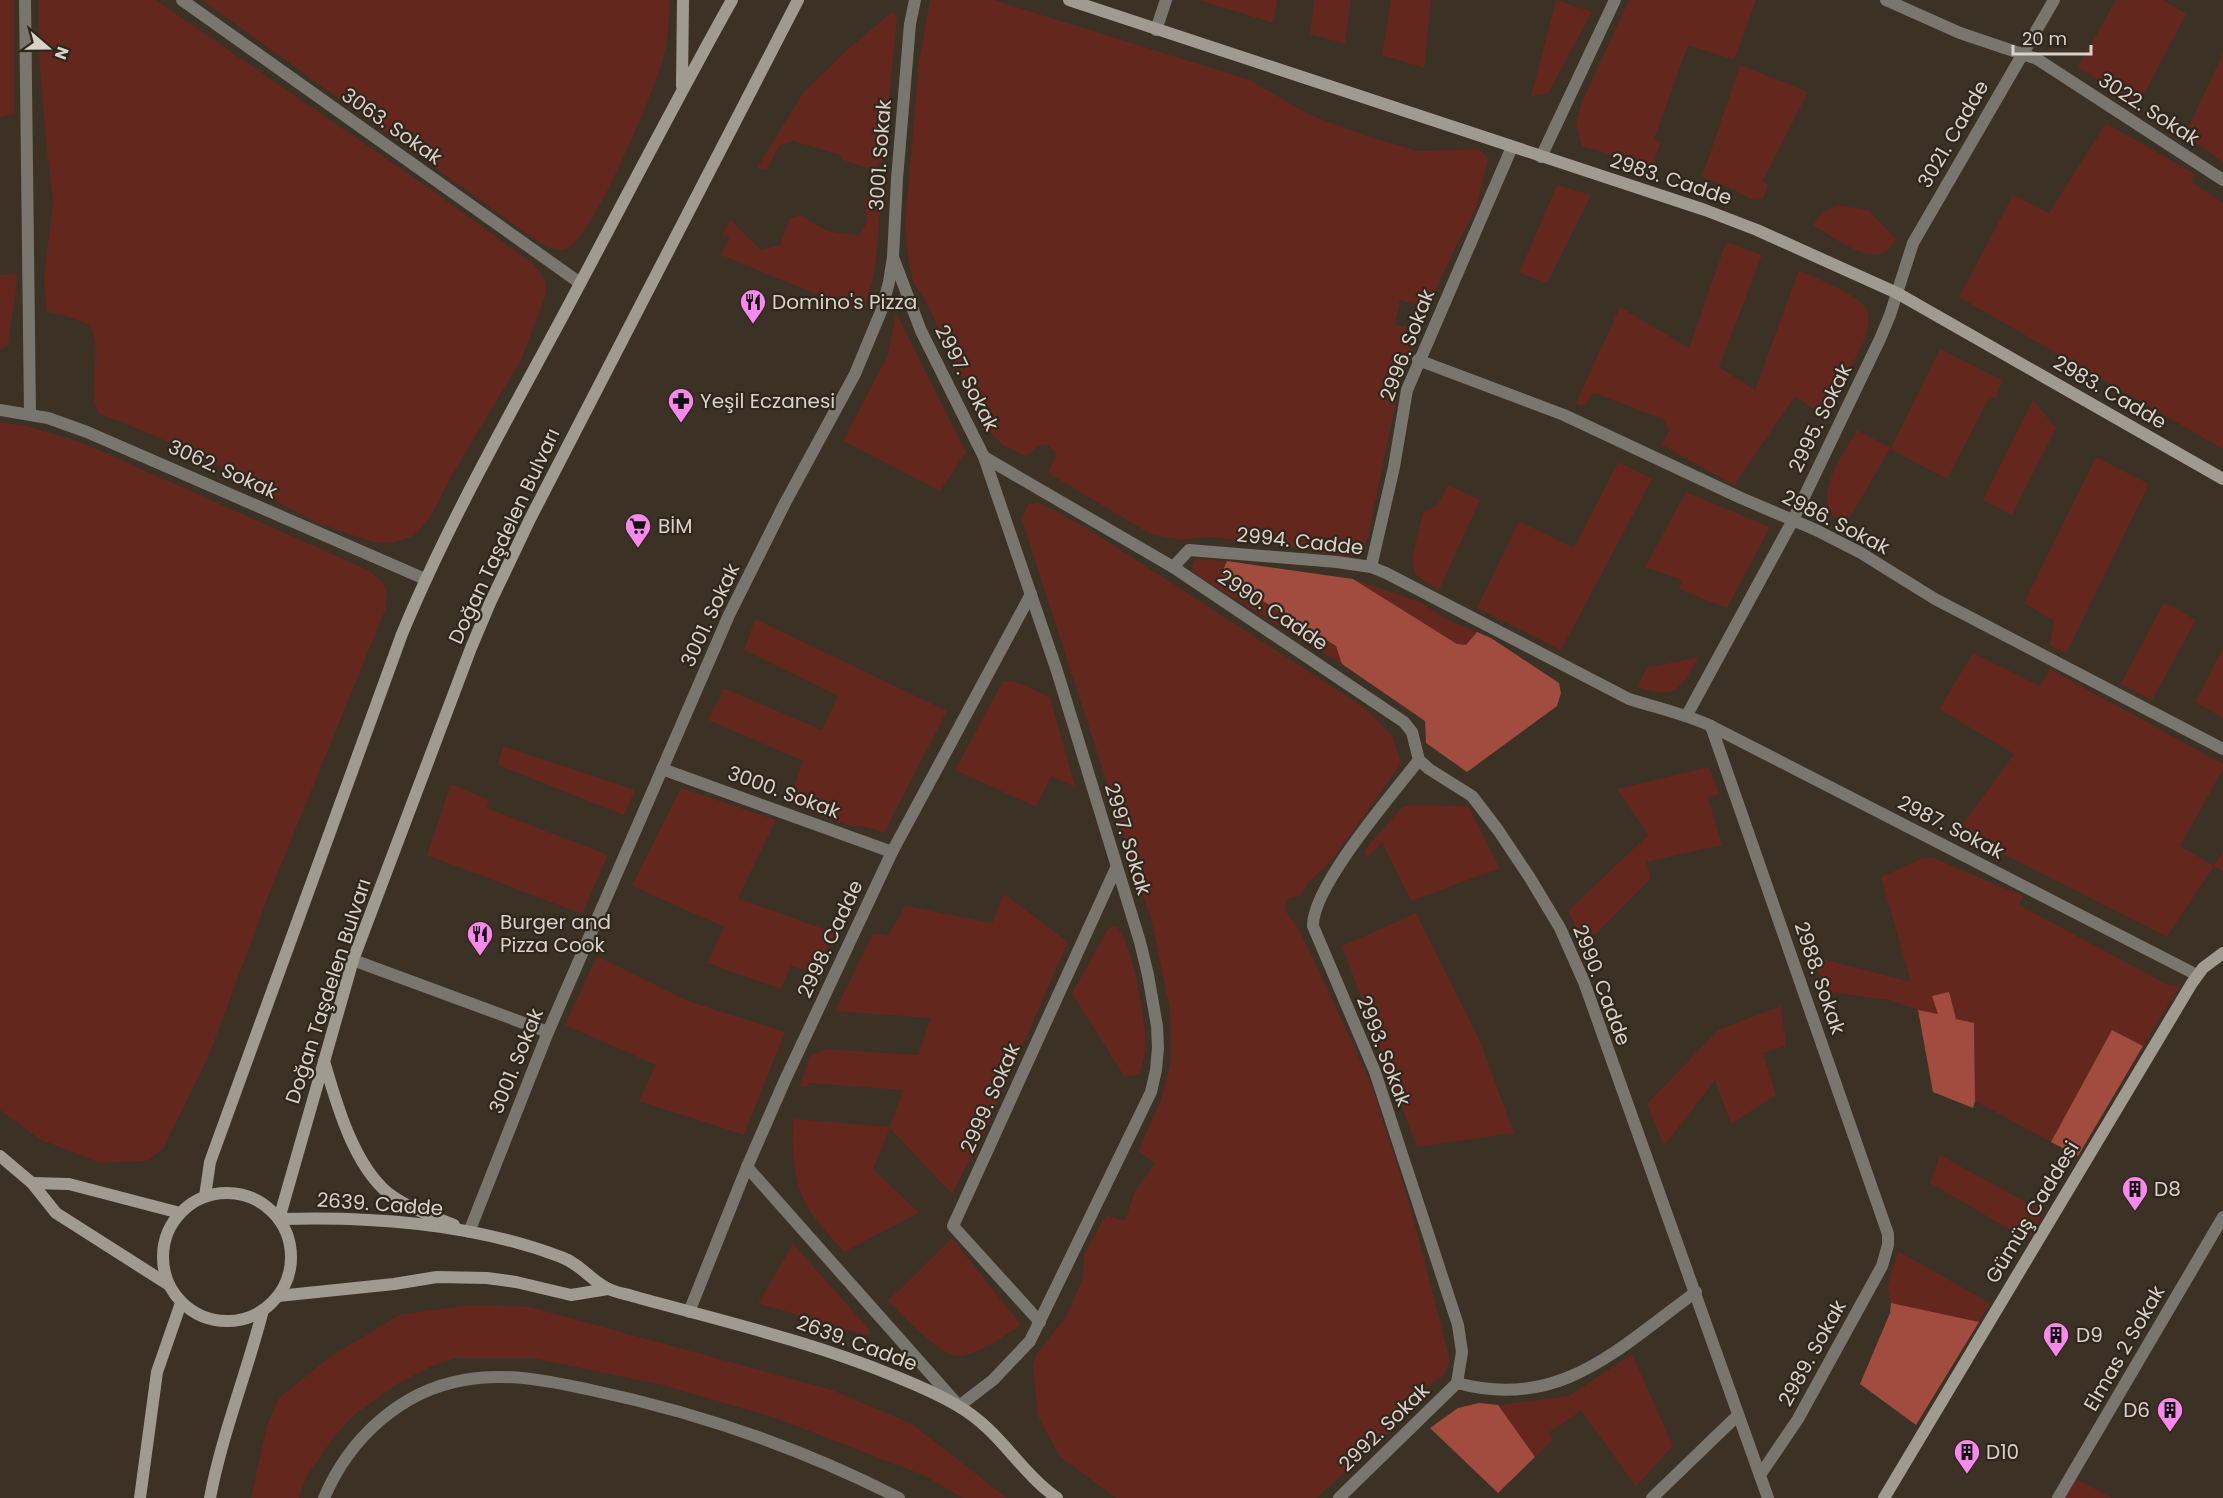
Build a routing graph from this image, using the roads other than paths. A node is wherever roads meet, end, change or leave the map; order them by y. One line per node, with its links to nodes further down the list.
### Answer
1 (25, 0): 23 (street)
2 (182, 0): 19 (street, 3063. Sokak)
3 (683, 0): 14 (street)
4 (732, 0): 14 (street)
5 (798, 0): 39 (street, Doğan Taşdelen Bulvarı)
6 (915, 0): 18 (street, 3001. Sokak)
7 (1069, 0): 12 (street, 2983. Cadde)
8 (1166, 0): 12 (street)
9 (1614, 0): 16 (street)
10 (1886, 0): 13 (street, 3022. Sokak)
11 (2054, 0): 13 (street, 3021. Cadde)
12 (1156, 30): 15 (street, 2983. Cadde)
13 (2022, 54): 17 (street, 3022. Sokak); 20 (street, 3021. Cadde)
14 (682, 89): 19 (street)
15 (1512, 147): 16 (street, 2983. Cadde); 21 (street, 2996. Sokak)
16 (1541, 157): 20 (street, 2983. Cadde)
17 (2223, 180)
18 (892, 257): 24 (street, 2997. Sokak); 35 (street, 3001. Sokak)
19 (580, 283): 29 (street)
20 (1897, 293): 25 (street, 2983. Cadde); 26 (street, 2995. Sokak)
21 (1418, 360): 26 (street, 2986. Sokak); 28 (street, 2996. Sokak)
22 (0, 410): 23 (street, 3062. Sokak)
23 (30, 414): 29 (street, 3062. Sokak)
24 (984, 458): 27 (street); 30 (street, 2997. Sokak)
25 (2223, 479)
26 (1793, 520): 31 (street, 2995. Sokak); 33 (street, 2986. Sokak)
27 (1173, 567): 28 (street, 2994. Cadde); 34 (street, 2990. Cadde)
28 (1371, 567): 31 (street, 2994. Cadde)
29 (425, 579): 46 (street)
30 (1031, 594): 36 (street, 2998. Cadde); 37 (street, 2997. Sokak)
31 (1687, 715): 32 (street, 2987. Sokak)
32 (1712, 726): 40 (street, 2987. Sokak); 51 (street, 2988. Sokak)
33 (2223, 749)
34 (1419, 760): 54 (street, 2990. Cadde); 60 (street, 2993. Sokak)
35 (662, 769): 36 (street, 3000. Sokak); 41 (street, 3001. Sokak)
36 (892, 852): 44 (street, 2998. Cadde)
37 (1116, 868): 59 (street, 2997. Sokak); 59 (street, 2999. Sokak)
38 (2223, 953): 40 (street, Gümüş Caddesi)
39 (353, 960): 41 (street); 42 (street, Doğan Taşdelen Bulvarı)
40 (2197, 975): 72 (street, Gümüş Caddesi)
41 (548, 1032): 50 (street, 3001. Sokak)
42 (323, 1059): 49 (street, Doğan Taşdelen Bulvarı); 50 (street)
43 (0, 1156): 45 (street)
44 (747, 1167): 58 (street, 2998. Cadde); 61 (street)
45 (32, 1183): 47 (street); 52 (street)
46 (205, 1196): 47 (street); 49 (street)
47 (180, 1213): 52 (street)
48 (2223, 1217): 73 (street, Elmas 2 Sokak)
49 (279, 1219): 50 (street, 2639. Cadde); 55 (street)
50 (469, 1232): 53 (street, 2639. Cadde)
51 (1888, 1245): 63 (street, 2989. Sokak)
52 (169, 1285): 56 (street)
53 (608, 1289): 55 (street, 2639. Cadde); 58 (street, 2639. Cadde)
54 (1696, 1292): 60 (street); 62 (street, 2990. Cadde)
55 (278, 1296): 57 (street)
56 (181, 1303): 57 (street); 64 (street)
57 (263, 1310): 65 (street)
58 (689, 1312): 61 (street, 2639. Cadde)
59 (1041, 1322): 61 (street, 2997. Sokak)
60 (1457, 1383): 69 (street, 2992. Sokak)
61 (959, 1406): 68 (street, 2639. Cadde)
62 (1738, 1414): 63 (street, 2990. Cadde); 70 (street)
63 (1760, 1475): 71 (street, 2990. Cadde)
64 (140, 1498)
65 (210, 1498)
66 (324, 1498): 67 (street)
67 (899, 1498)
68 (1057, 1498)
69 (1339, 1498)
70 (1652, 1498)
71 (1768, 1498)
72 (1884, 1498)
73 (2058, 1498)

